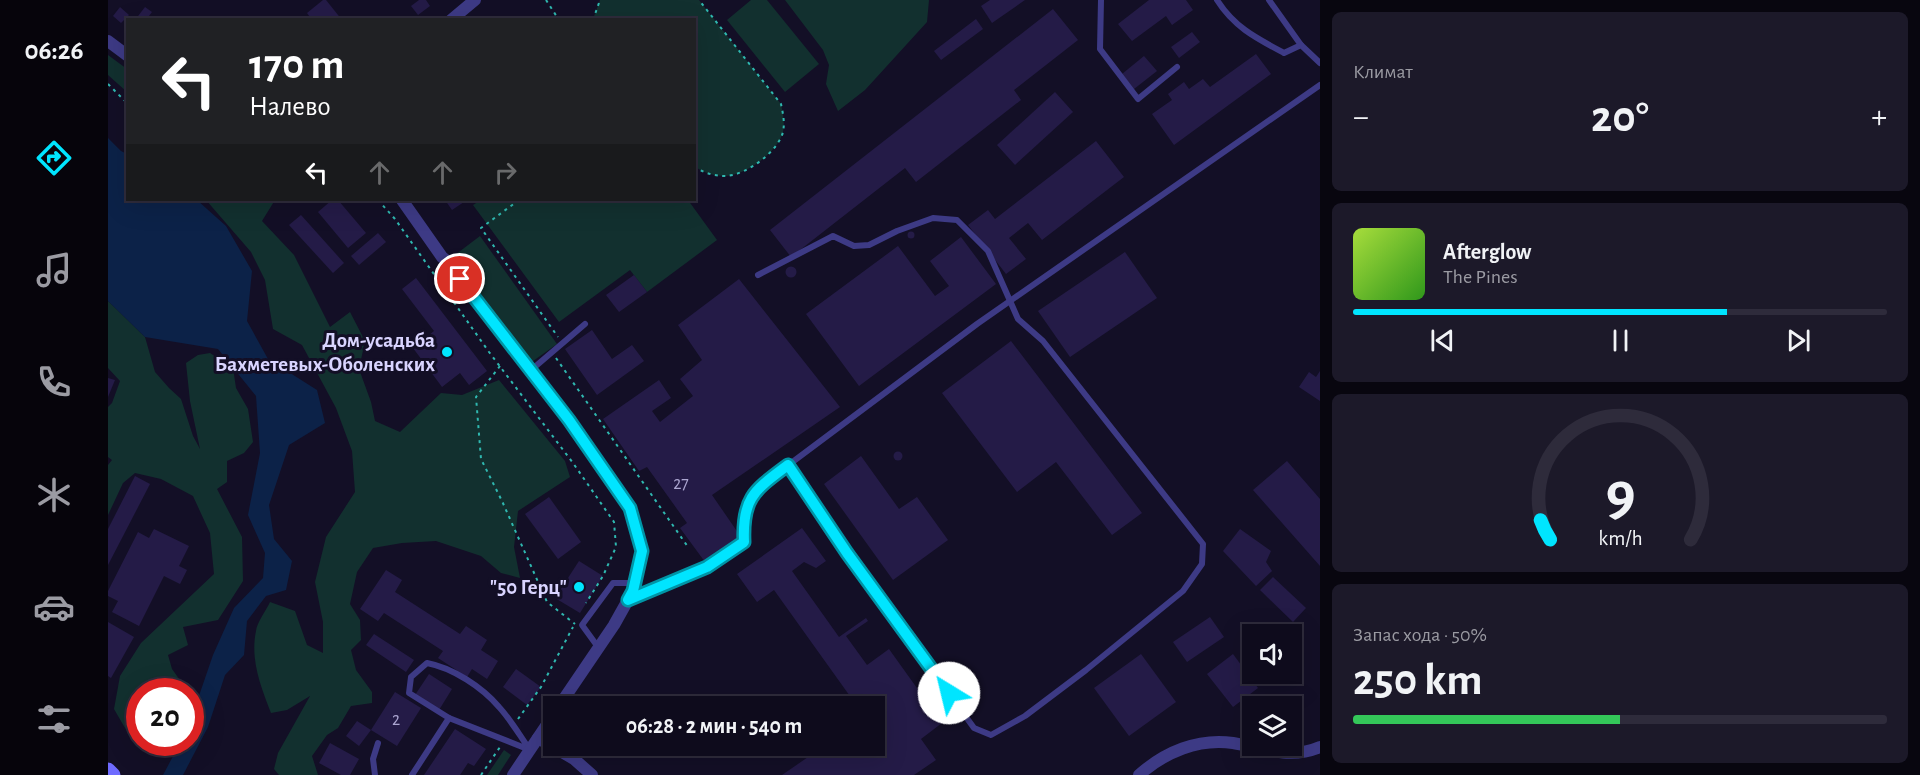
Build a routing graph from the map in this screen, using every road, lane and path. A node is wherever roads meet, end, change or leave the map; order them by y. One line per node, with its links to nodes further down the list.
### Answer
1 (476, 0): 8 (street)
2 (546, 0): 9 (path)
3 (600, 0): 10 (path)
4 (699, 0): 19 (path)
5 (1101, 0): 15 (lane)
6 (1217, 0): 12 (lane)
7 (1269, 0): 12 (lane)
8 (454, 18)
9 (559, 18)
10 (593, 18)
11 (108, 41): 13 (street)
12 (1301, 45): 14 (lane)
13 (126, 54)
14 (1320, 63)
15 (1177, 67)
16 (108, 84): 18 (path)
17 (1320, 85): 24 (lane)
18 (126, 102)
19 (696, 168)
20 (379, 201): 28 (path)
21 (403, 201): 29 (street)
22 (518, 201): 26 (path)
23 (758, 275): 24 (lane)
24 (1009, 302): 30 (lane); 30 (lane)
25 (585, 324): 26 (lane)
26 (563, 344): 27 (lane)
27 (553, 353): 29 (lane); 31 (path)
28 (500, 366): 33 (path); 37 (path)
29 (530, 371): 32 (street)
30 (788, 465): 32 (lane)
31 (688, 548)
32 (632, 591): 34 (street); 34 (lane)
33 (586, 604)
34 (598, 647): 35 (street)
35 (565, 696)
36 (449, 718): 37 (lane); 40 (lane); 47 (lane)
37 (513, 726): 43 (lane)
38 (543, 730): 39 (street)
39 (538, 738): 43 (street); 50 (street)
40 (505, 739): 43 (lane); 48 (path)
41 (378, 743): 46 (lane)
42 (1320, 747): 51 (street)
43 (530, 750): 49 (street)
44 (108, 770): 45 (main road)
45 (113, 775)
46 (375, 775)
47 (412, 775)
48 (481, 775)
49 (513, 775)
50 (592, 775)
51 (1139, 775)

